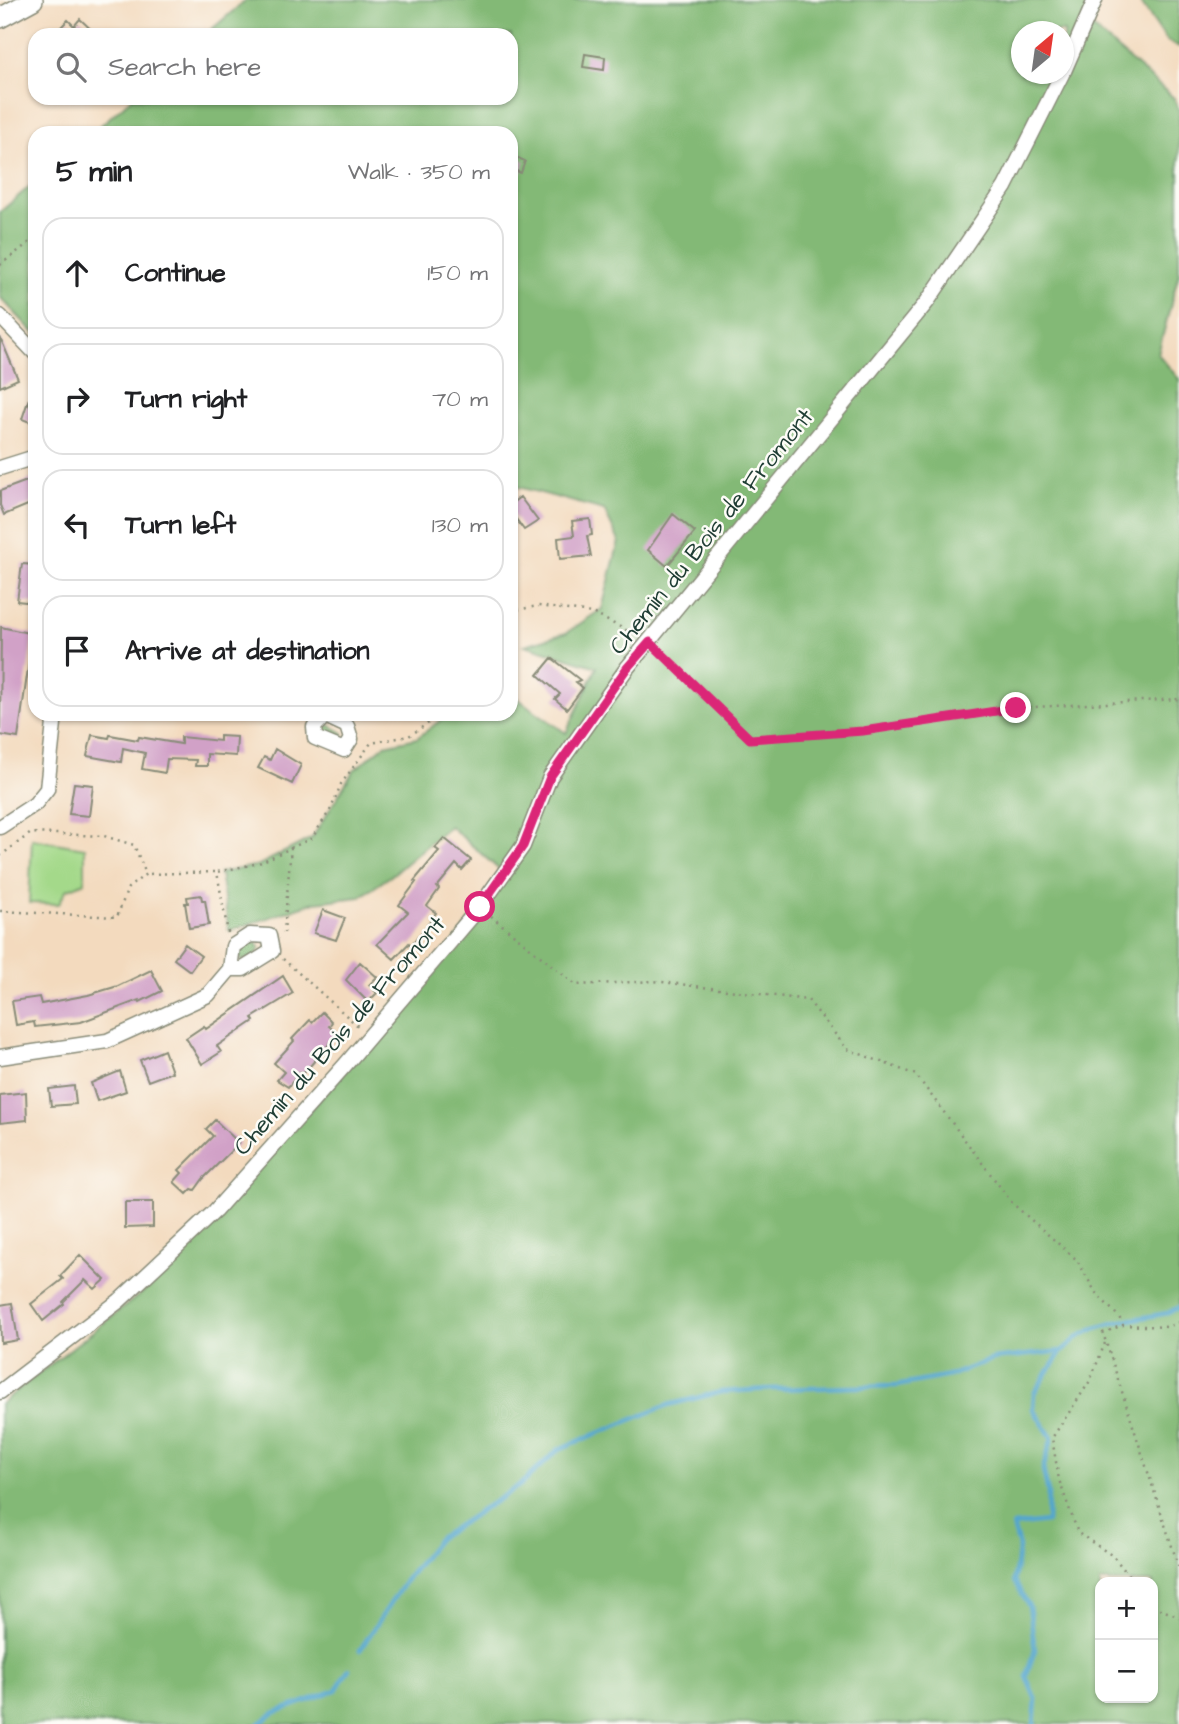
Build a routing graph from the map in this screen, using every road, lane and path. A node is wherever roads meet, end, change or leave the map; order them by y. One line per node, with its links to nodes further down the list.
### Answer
1 (33, 0): 3 (street)
2 (1095, 0): 4 (street, Chemin du Bois de Fromont)
3 (0, 18)
4 (1074, 47)
5 (1057, 84): 13 (street, Chemin du Bois de Fromont)
6 (28, 243): 7 (path)
7 (0, 265)
8 (0, 316): 9 (street)
9 (28, 346)
10 (28, 459): 11 (street)
11 (0, 468)
12 (518, 610): 13 (path)
13 (650, 642): 14 (path); 22 (street, Chemin du Bois de Fromont)
14 (1179, 699)
15 (54, 721): 17 (street)
16 (432, 721): 18 (path)
17 (0, 827)
18 (291, 846): 20 (path); 25 (path)
19 (0, 856): 21 (path)
20 (217, 872): 21 (path); 24 (path)
21 (146, 874): 23 (path)
22 (480, 907): 27 (street, Chemin du Bois de Fromont); 30 (path)
23 (0, 911)
24 (233, 946): 25 (street); 26 (street)
25 (271, 946): 26 (street); 27 (path)
26 (230, 969): 28 (street)
27 (370, 1036): 32 (street, Chemin du Bois de Fromont)
28 (0, 1057)
29 (1179, 1322): 30 (path)
30 (1123, 1325): 31 (path)
31 (1106, 1341): 33 (path); 34 (path)
32 (0, 1392)
33 (1179, 1568)
34 (1130, 1577)
35 (1158, 1608): 36 (path)
36 (1179, 1617)

